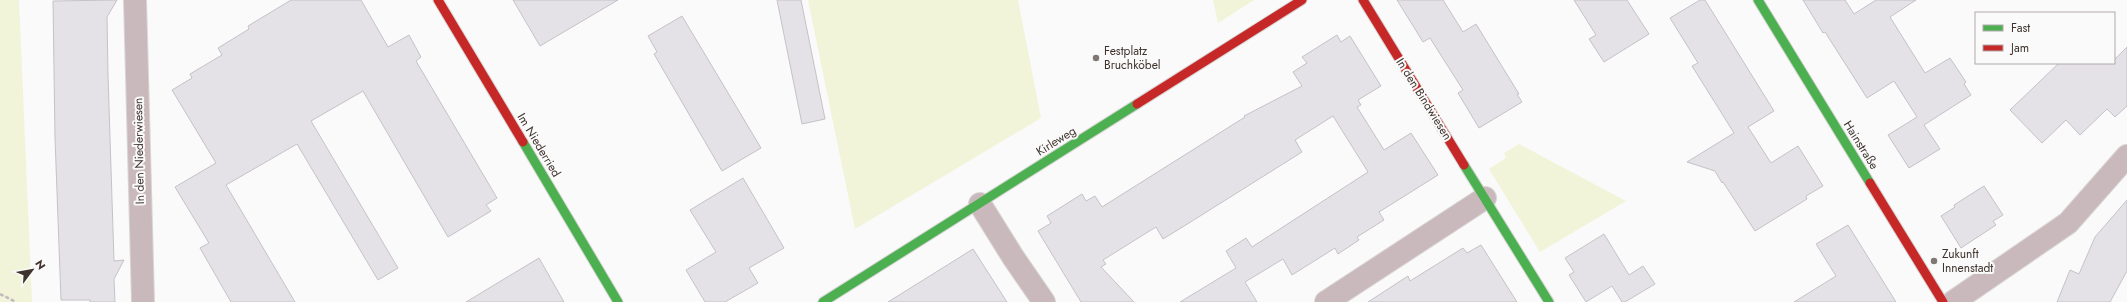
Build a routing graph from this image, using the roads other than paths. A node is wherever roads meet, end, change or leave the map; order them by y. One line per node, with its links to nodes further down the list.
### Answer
1 (135, 0): 9 (street, In den Niederwiesen)
2 (438, 0): 10 (street, Im Niederried)
3 (1302, 0): 8 (street, Kirleweg)
4 (1363, 0): 7 (street, In den Bindwiesen)
5 (1758, 0): 15 (street, Hainstraße)
6 (2127, 156): 16 (street)
7 (1485, 198): 13 (street); 14 (street, In den Bindwiesen)
8 (980, 204): 11 (street, Kirleweg); 12 (street)
9 (143, 302)
10 (618, 302)
11 (823, 302)
12 (1044, 302)
13 (1326, 302)
14 (1549, 302)
15 (1943, 302)
16 (1953, 302)

